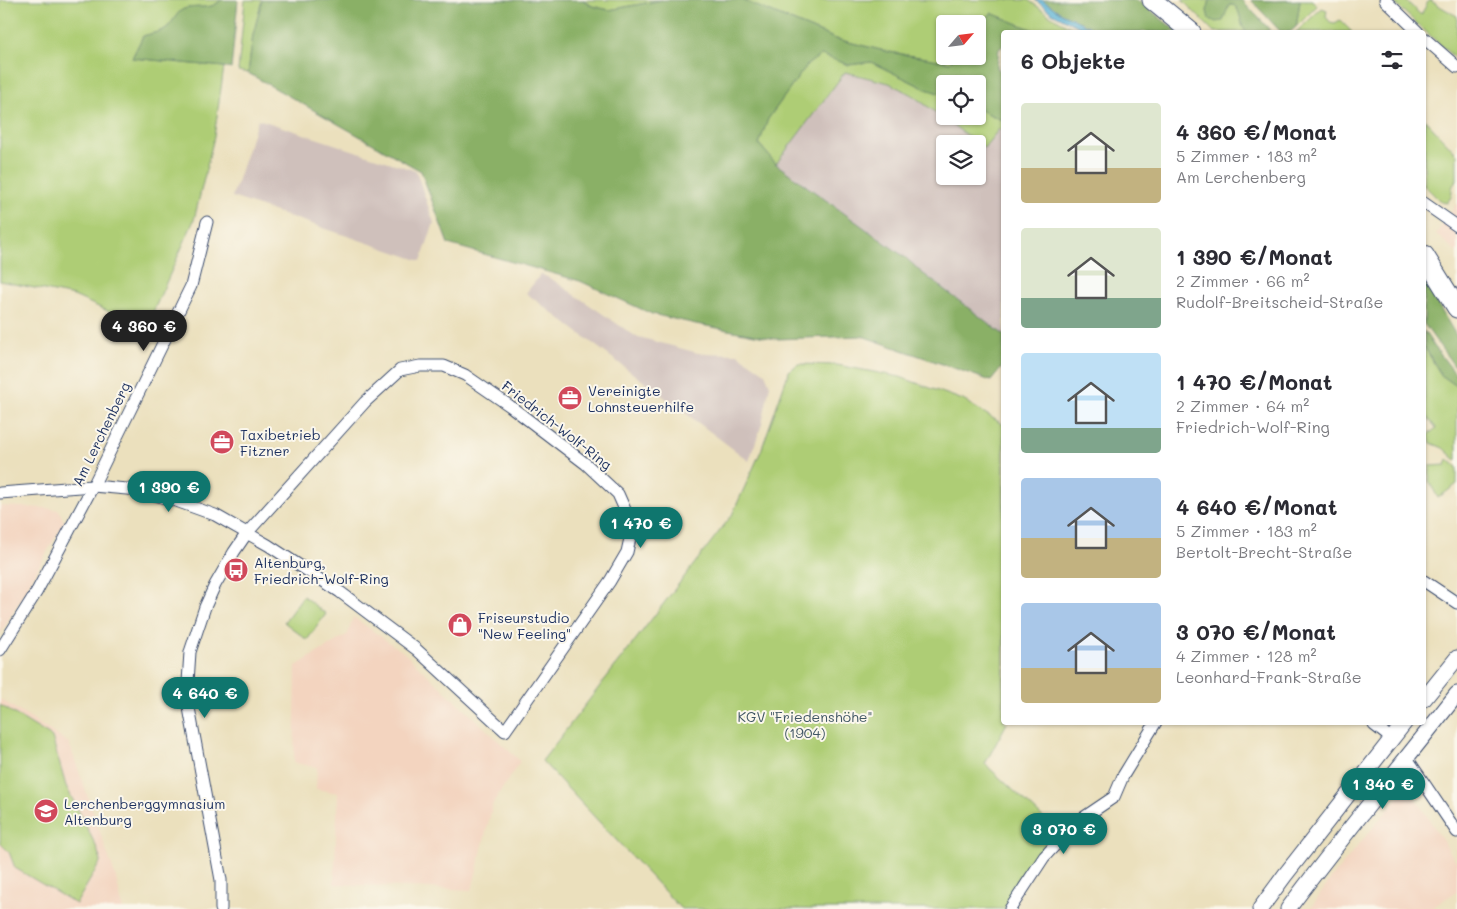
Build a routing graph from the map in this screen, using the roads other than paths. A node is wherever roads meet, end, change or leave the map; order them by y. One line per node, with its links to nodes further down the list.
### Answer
1 (1152, 0): 4 (main road)
2 (1170, 0): 5 (main road)
3 (1385, 0): 6 (street)
4 (1189, 30)
5 (1203, 30)
6 (1416, 30)
7 (1426, 40): 8 (street)
8 (1457, 67)
9 (1426, 204): 11 (street)
10 (207, 222): 16 (street, Am Lerchenberg)
11 (1457, 226)
12 (1426, 249): 14 (main road)
13 (1426, 259): 15 (main road)
14 (1457, 284)
15 (1457, 308)
16 (93, 486): 17 (street); 18 (street); 21 (street, Am Lerchenberg)
17 (0, 492)
18 (248, 533): 18 (street, Friedrich-Wolf-Ring); 31 (street)
19 (1426, 582): 20 (street)
20 (1457, 603)
21 (0, 650)
22 (1457, 658): 24 (street)
23 (1457, 694): 29 (street)
24 (1426, 697)
25 (1154, 725): 32 (street)
26 (1375, 725): 28 (street)
27 (1404, 725): 28 (street)
28 (1392, 739): 33 (street)
29 (1407, 758): 30 (street); 34 (street)
30 (1457, 832)
31 (221, 909)
32 (1010, 909)
33 (1260, 909)
34 (1288, 909)

